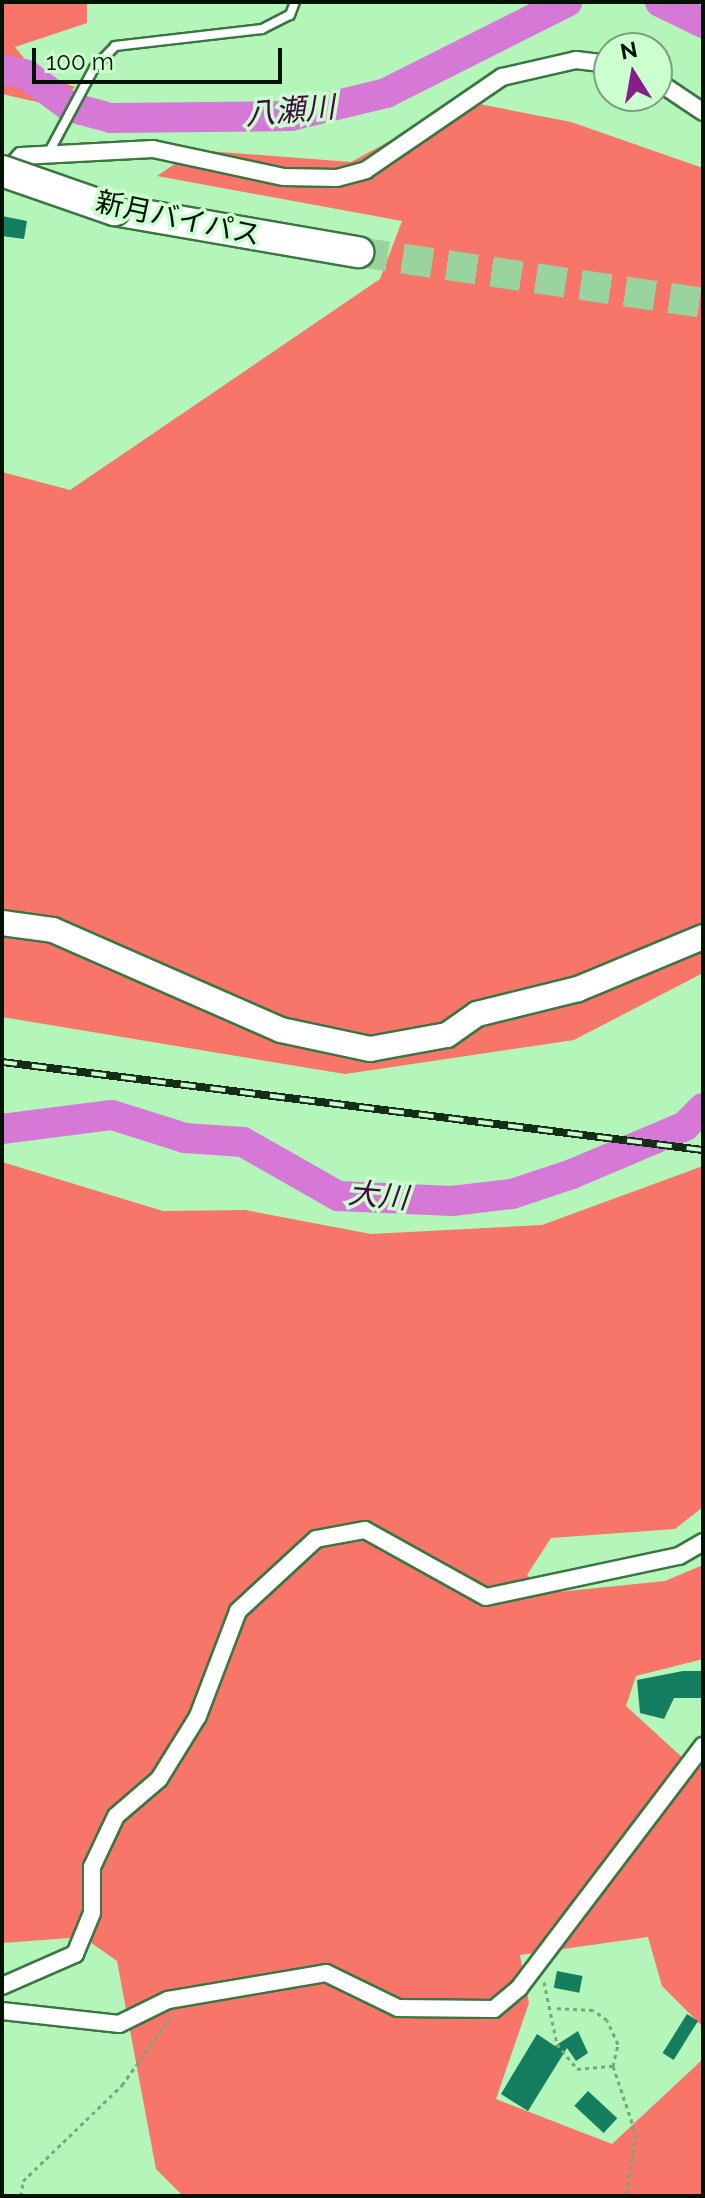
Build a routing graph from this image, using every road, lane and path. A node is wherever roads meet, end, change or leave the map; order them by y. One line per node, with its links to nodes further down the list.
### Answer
1 (295, 2): 5 (lane)
2 (593, 62): 5 (street)
3 (673, 92): 4 (street)
4 (703, 112)
5 (49, 152): 7 (street)
6 (2, 171): 8 (highway, 新月バイパス, bridge)
7 (2, 178)
8 (358, 252)
9 (2, 923): 10 (street)
10 (703, 937)
11 (703, 1542): 14 (street)
12 (703, 1746): 13 (street)
13 (533, 1961): 15 (street); 16 (path)
14 (2, 1986)
15 (184, 2000): 17 (street); 19 (path)
16 (553, 2008): 18 (path); 18 (path)
17 (2, 2011)
18 (613, 2066): 20 (path)
19 (21, 2196)
20 (626, 2196)

